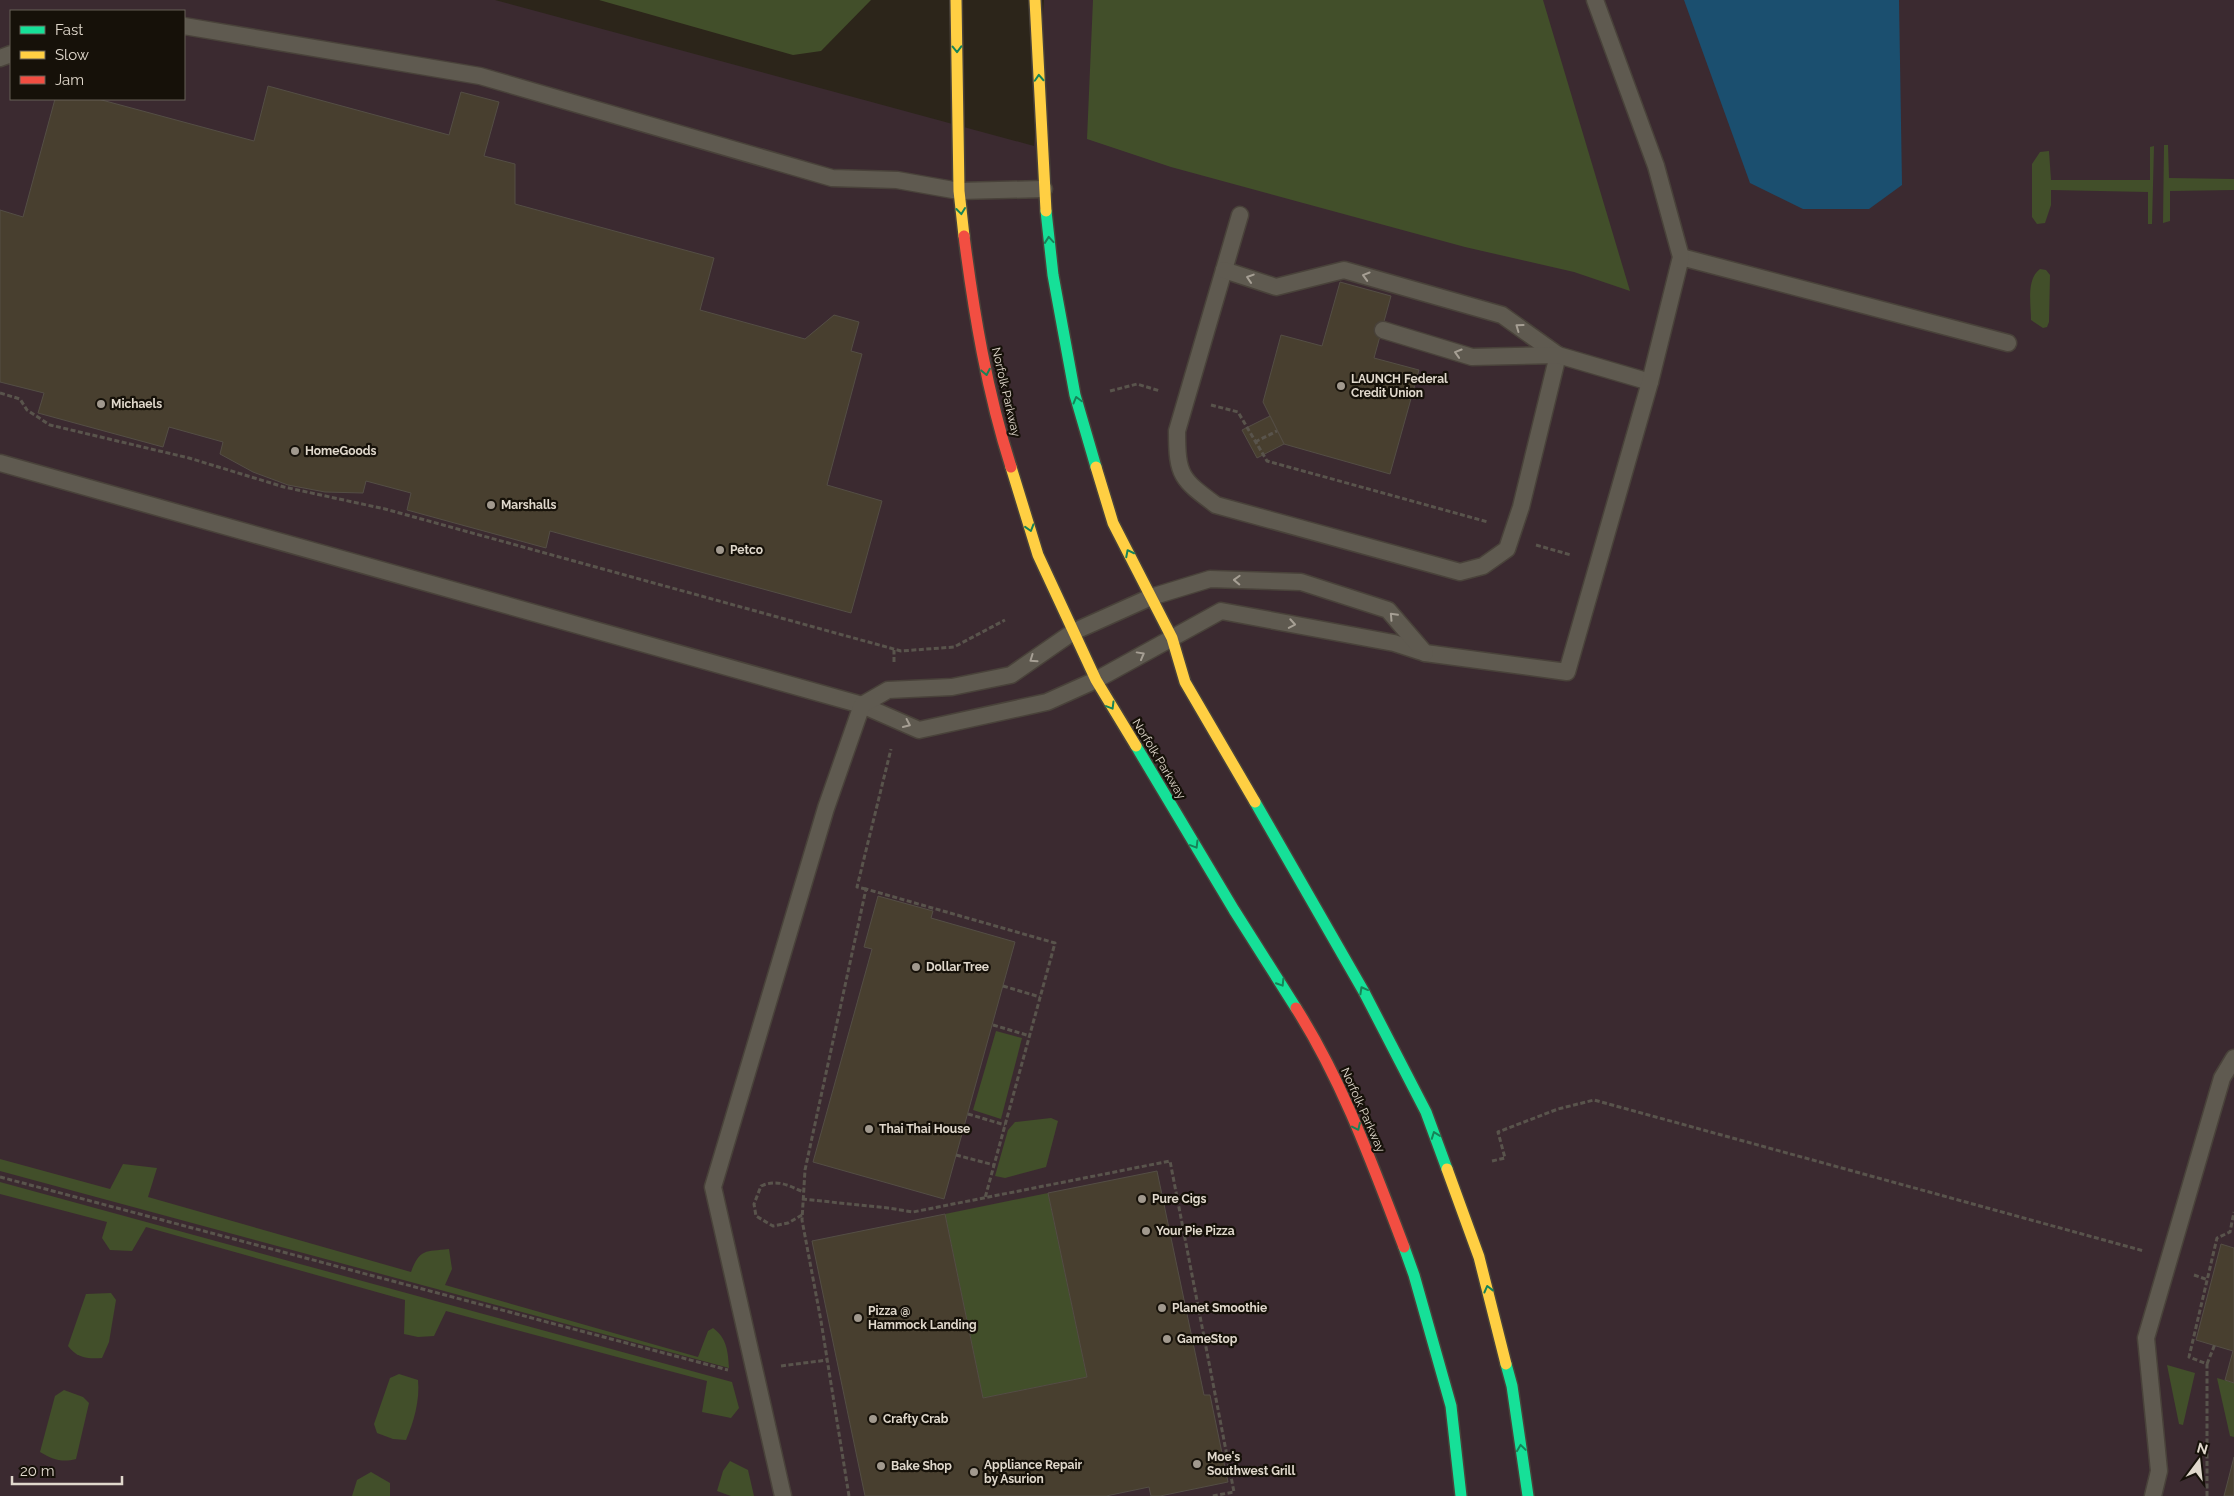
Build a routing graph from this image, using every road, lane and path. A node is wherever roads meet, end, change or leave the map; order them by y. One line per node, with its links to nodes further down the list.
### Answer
1 (956, 0): 6 (street, Norfolk Parkway, one-way to 6)
2 (1035, 0): 5 (street, one-way to 2)
3 (1595, 0): 8 (lane)
4 (185, 26): 6 (lane)
5 (1044, 189): 6 (lane); 22 (street, one-way to 5)
6 (959, 191): 24 (street, Norfolk Parkway, one-way to 24)
7 (1240, 215): 9 (lane)
8 (1681, 258): 11 (lane); 13 (lane)
9 (1224, 270): 12 (lane, one-way to 9); 16 (lane)
10 (1383, 330): 12 (lane, one-way to 10)
11 (2008, 343)
12 (1558, 356): 13 (lane); 20 (lane)
13 (1650, 382): 27 (lane)
14 (1110, 391): 16 (path)
15 (0, 392): 26 (path)
16 (1187, 398): 18 (path); 20 (lane)
17 (1278, 431): 18 (path)
18 (1255, 442): 20 (path)
19 (0, 463): 30 (lane)
20 (1512, 534): 21 (path)
21 (1571, 555)
22 (1151, 597): 24 (lane); 25 (street); 27 (lane, one-way to 22)
23 (1006, 620): 26 (path)
24 (1073, 632): 28 (street, Norfolk Parkway); 29 (lane, one-way to 29)
25 (1172, 638): 27 (lane, one-way to 27); 28 (lane, one-way to 25); 59 (street, one-way to 25)
26 (894, 650): 29 (path)
27 (1425, 653)
28 (1096, 680): 31 (lane, one-way to 28); 58 (street, Norfolk Parkway, one-way to 58)
29 (893, 689): 30 (lane)
30 (862, 705): 31 (lane); 54 (lane)
31 (892, 718): 32 (path)
32 (866, 889): 34 (path); 44 (path)
33 (1003, 986): 34 (path)
34 (1040, 997): 36 (path)
35 (993, 1025): 36 (path)
36 (1030, 1036): 39 (path)
37 (2234, 1058): 49 (lane)
38 (968, 1114): 39 (path)
39 (1005, 1125): 42 (path)
40 (956, 1155): 42 (path)
41 (1492, 1161): 49 (path)
42 (994, 1166): 45 (path)
43 (0, 1177): 54 (path)
44 (803, 1192): 46 (path); 48 (path)
45 (985, 1198): 46 (path); 57 (path)
46 (802, 1199): 48 (path)
47 (2234, 1212): 50 (path)
48 (802, 1215): 52 (path)
49 (2170, 1258): 50 (path); 60 (lane)
50 (2208, 1280): 53 (path)
51 (2215, 1344): 53 (path)
52 (827, 1360): 54 (path); 56 (path)
53 (2207, 1364): 61 (path)
54 (755, 1369): 55 (lane)
55 (783, 1496)
56 (849, 1496)
57 (1212, 1496)
58 (1461, 1496)
59 (1528, 1496)
60 (2153, 1496)
61 (2207, 1496)

